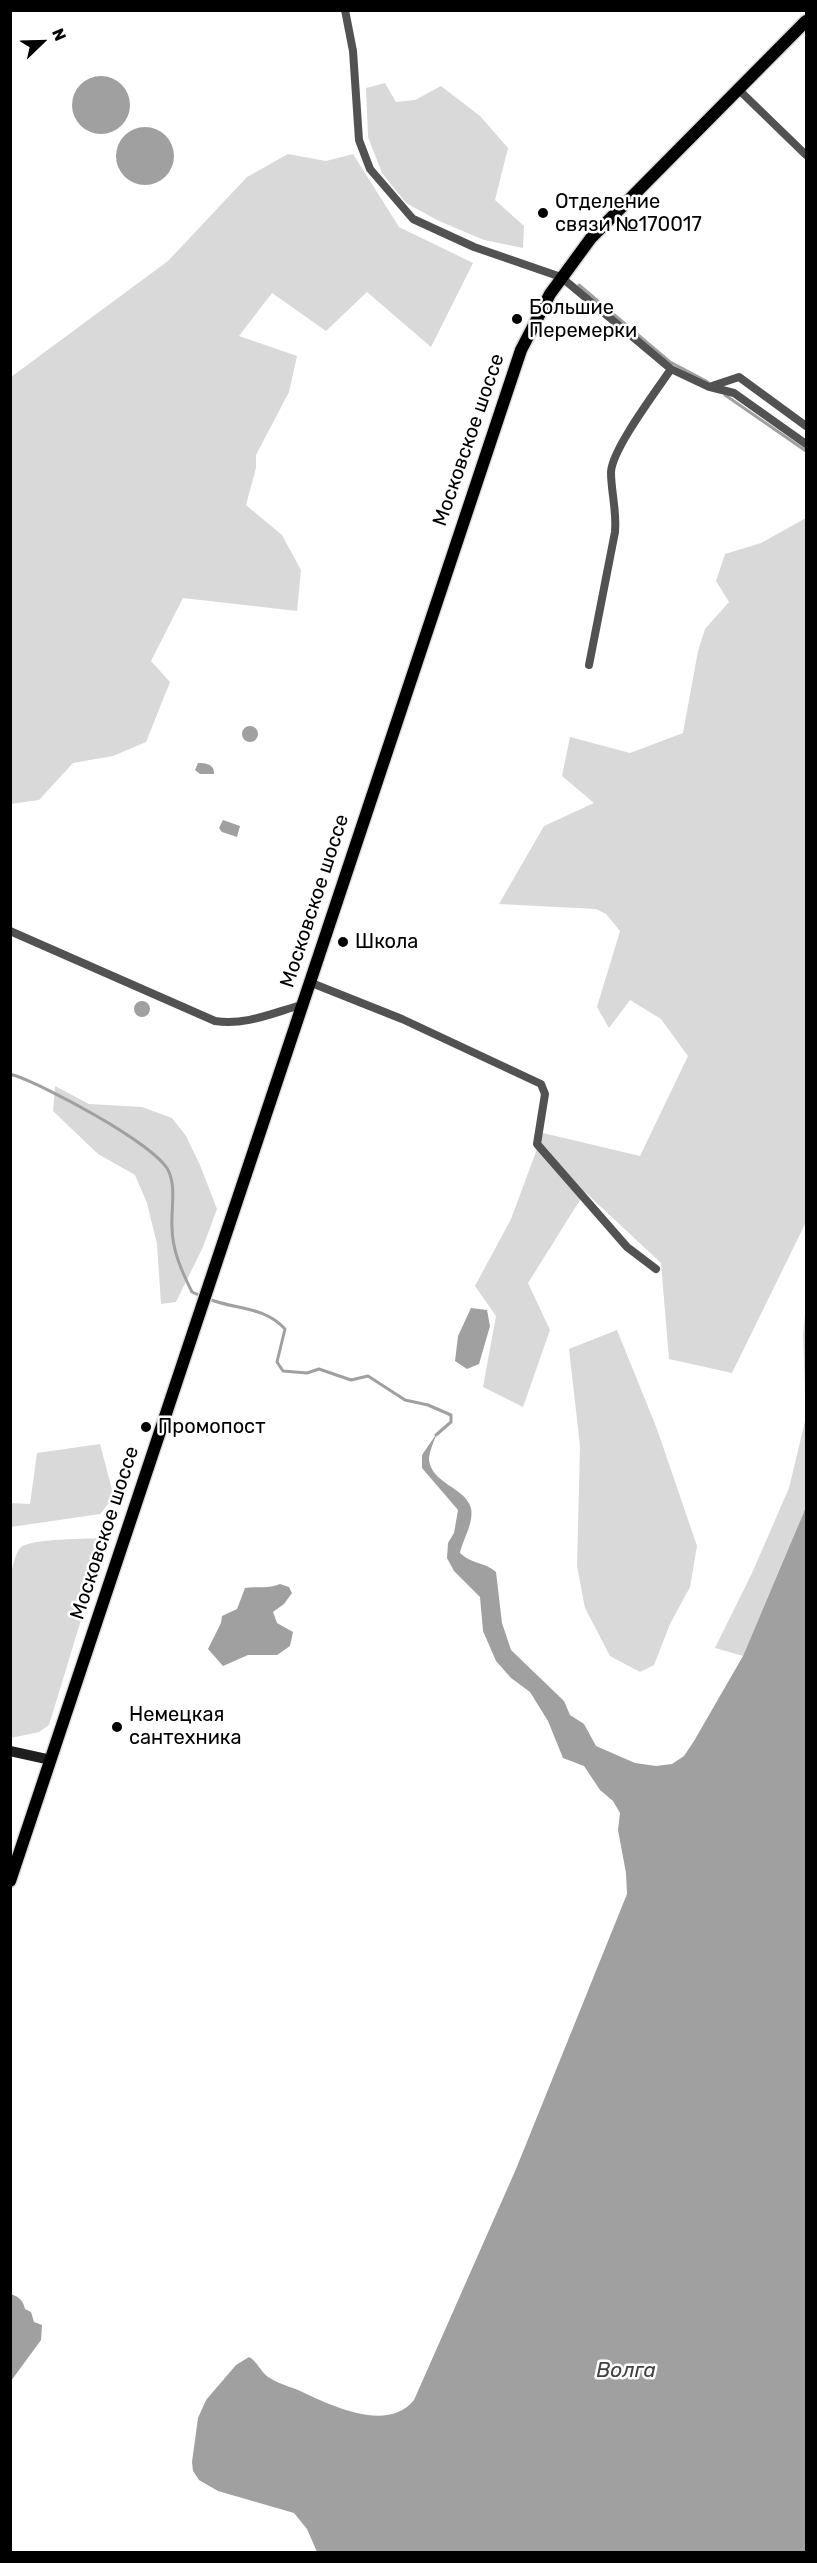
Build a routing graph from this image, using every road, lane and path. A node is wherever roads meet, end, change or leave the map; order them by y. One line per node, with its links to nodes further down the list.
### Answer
1 (345, 10): 5 (street)
2 (807, 21): 3 (main road, Московское шоссе)
3 (738, 90): 4 (street); 5 (main road, Московское шоссе)
4 (807, 155)
5 (561, 277): 6 (street); 12 (main road, Московское шоссе)
6 (671, 369): 7 (street); 10 (street)
7 (709, 387): 8 (street); 9 (street)
8 (807, 426)
9 (807, 444)
10 (588, 664)
11 (10, 932): 13 (street)
12 (309, 982): 13 (main road, Московское шоссе); 14 (street)
13 (301, 1005): 16 (main road, Московское шоссе)
14 (656, 1269)
15 (10, 1751): 16 (street)
16 (51, 1760): 17 (main road, Московское шоссе)
17 (10, 1881)

